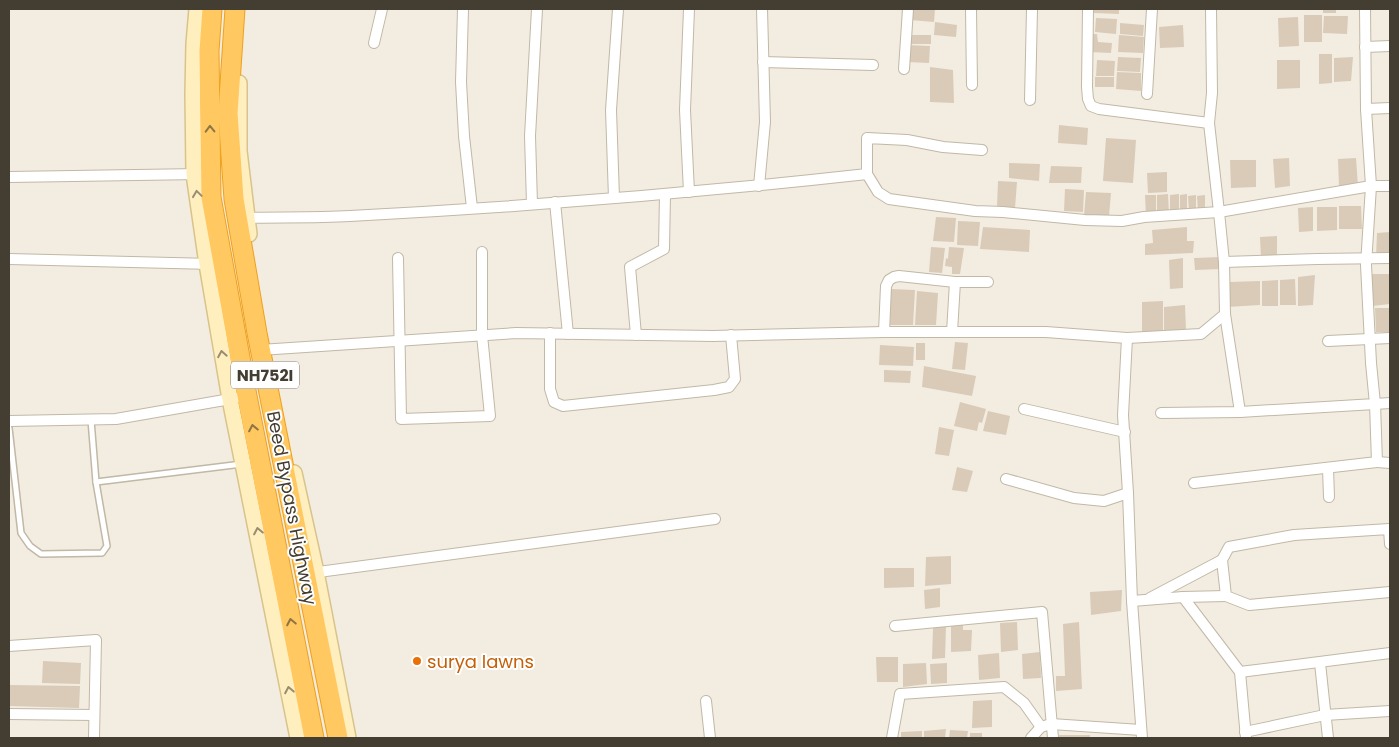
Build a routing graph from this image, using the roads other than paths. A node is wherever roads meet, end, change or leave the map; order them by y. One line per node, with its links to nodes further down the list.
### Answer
1 (197, 9): 31 (street)
2 (212, 9): 31 (highway, Beed Bypass Highway / NH752I, one-way to 2)
3 (234, 9): 44 (highway, Beed Bypass Highway / NH752I)
4 (243, 9): 44 (street)
5 (382, 9): 18 (street)
6 (463, 9): 42 (street)
7 (537, 9): 41 (street)
8 (618, 9): 39 (street)
9 (690, 9): 37 (street)
10 (762, 9): 21 (street)
11 (908, 9): 23 (street)
12 (971, 9): 24 (street)
13 (1032, 9): 26 (street)
14 (1088, 9): 29 (street)
15 (1152, 9): 25 (street)
16 (1211, 9): 29 (street)
17 (1365, 9): 20 (street)
18 (374, 43)
19 (1390, 46): 20 (street)
20 (1365, 48): 28 (street)
21 (763, 62): 22 (street); 34 (street)
22 (873, 66)
23 (904, 69)
24 (972, 85)
25 (1147, 94)
26 (1030, 100)
27 (1390, 108): 28 (street)
28 (1366, 109): 35 (street)
29 (1209, 123): 43 (street)
30 (982, 150): 32 (street)
31 (202, 174): 33 (street); 51 (highway, Beed Bypass Highway / NH752I, one-way to 31)
32 (867, 174): 34 (street); 43 (street)
33 (9, 177)
34 (759, 186): 37 (street)
35 (1371, 186): 36 (street); 43 (street); 47 (street)
36 (1390, 186)
37 (689, 192): 38 (street)
38 (665, 194): 39 (street); 60 (street)
39 (614, 198): 40 (street)
40 (555, 202): 41 (street); 58 (street)
41 (532, 204): 42 (street)
42 (472, 208): 44 (street)
43 (1219, 212): 50 (street)
44 (242, 218): 67 (highway, Beed Bypass Highway / NH752I)
45 (482, 252): 59 (street)
46 (398, 258): 64 (street)
47 (1366, 258): 48 (street); 50 (street); 65 (street)
48 (1390, 258)
49 (9, 259): 51 (street)
50 (1224, 262): 54 (street)
51 (215, 264): 68 (highway, Beed Bypass Highway / NH752I, one-way to 51)
52 (955, 282): 53 (street); 55 (street); 56 (street)
53 (988, 282)
54 (1225, 314): 62 (street); 72 (street)
55 (884, 332): 56 (street); 61 (street)
56 (952, 332): 62 (street)
57 (550, 333): 58 (street); 59 (street); 61 (street)
58 (568, 334): 60 (street)
59 (482, 335): 64 (street); 64 (street)
60 (636, 335): 61 (street)
61 (731, 336)
62 (1127, 338): 77 (street)
63 (1390, 338): 65 (street)
64 (400, 339): 67 (street)
65 (1370, 340): 66 (street); 70 (street)
66 (1328, 341)
67 (264, 349): 91 (highway, Beed Bypass Highway / NH752I)
68 (238, 397): 74 (street); 80 (highway, Beed Bypass Highway / NH752I, one-way to 68)
69 (1390, 403): 70 (street)
70 (1375, 404): 72 (street); 78 (street)
71 (1024, 409): 77 (street)
72 (1240, 412): 73 (street)
73 (1161, 413)
74 (91, 419): 75 (street); 83 (lane)
75 (9, 421)
76 (9, 428): 83 (lane)
77 (1125, 432): 85 (street)
78 (1377, 462): 79 (street); 81 (street)
79 (1390, 462)
80 (252, 463): 83 (lane); 111 (highway, Beed Bypass Highway / NH752I, one-way to 80)
81 (1328, 468): 84 (street); 86 (street)
82 (1006, 479): 85 (street)
83 (96, 482)
84 (1194, 483)
85 (1128, 493): 96 (street)
86 (1329, 497)
87 (715, 519): 91 (street)
88 (1389, 529): 89 (street); 90 (street)
89 (1390, 544)
90 (1222, 560): 94 (street); 95 (street)
91 (310, 573): 113 (highway, Beed Bypass Highway / NH752I); 114 (street)
92 (1390, 592): 94 (street)
93 (1183, 596): 94 (street); 95 (street); 101 (street)
94 (1226, 596)
95 (1147, 599): 96 (street)
96 (1132, 601): 109 (street)
97 (895, 626): 107 (street)
98 (9, 646): 105 (street)
99 (1390, 653): 100 (street)
100 (1320, 662): 101 (street); 106 (street)
101 (1240, 672): 110 (street)
102 (706, 701): 115 (street)
103 (1390, 711): 106 (street)
104 (9, 714): 105 (street)
105 (94, 715): 112 (street)
106 (1326, 715): 110 (street); 119 (street)
107 (1051, 724): 108 (street); 109 (street); 118 (street)
108 (1041, 727): 116 (street); 117 (street)
109 (1142, 734)
110 (1245, 735)
111 (303, 737)
112 (94, 738)
113 (338, 738)
114 (348, 738)
115 (710, 738)
116 (892, 738)
117 (1031, 738)
118 (1053, 738)
119 (1328, 738)

